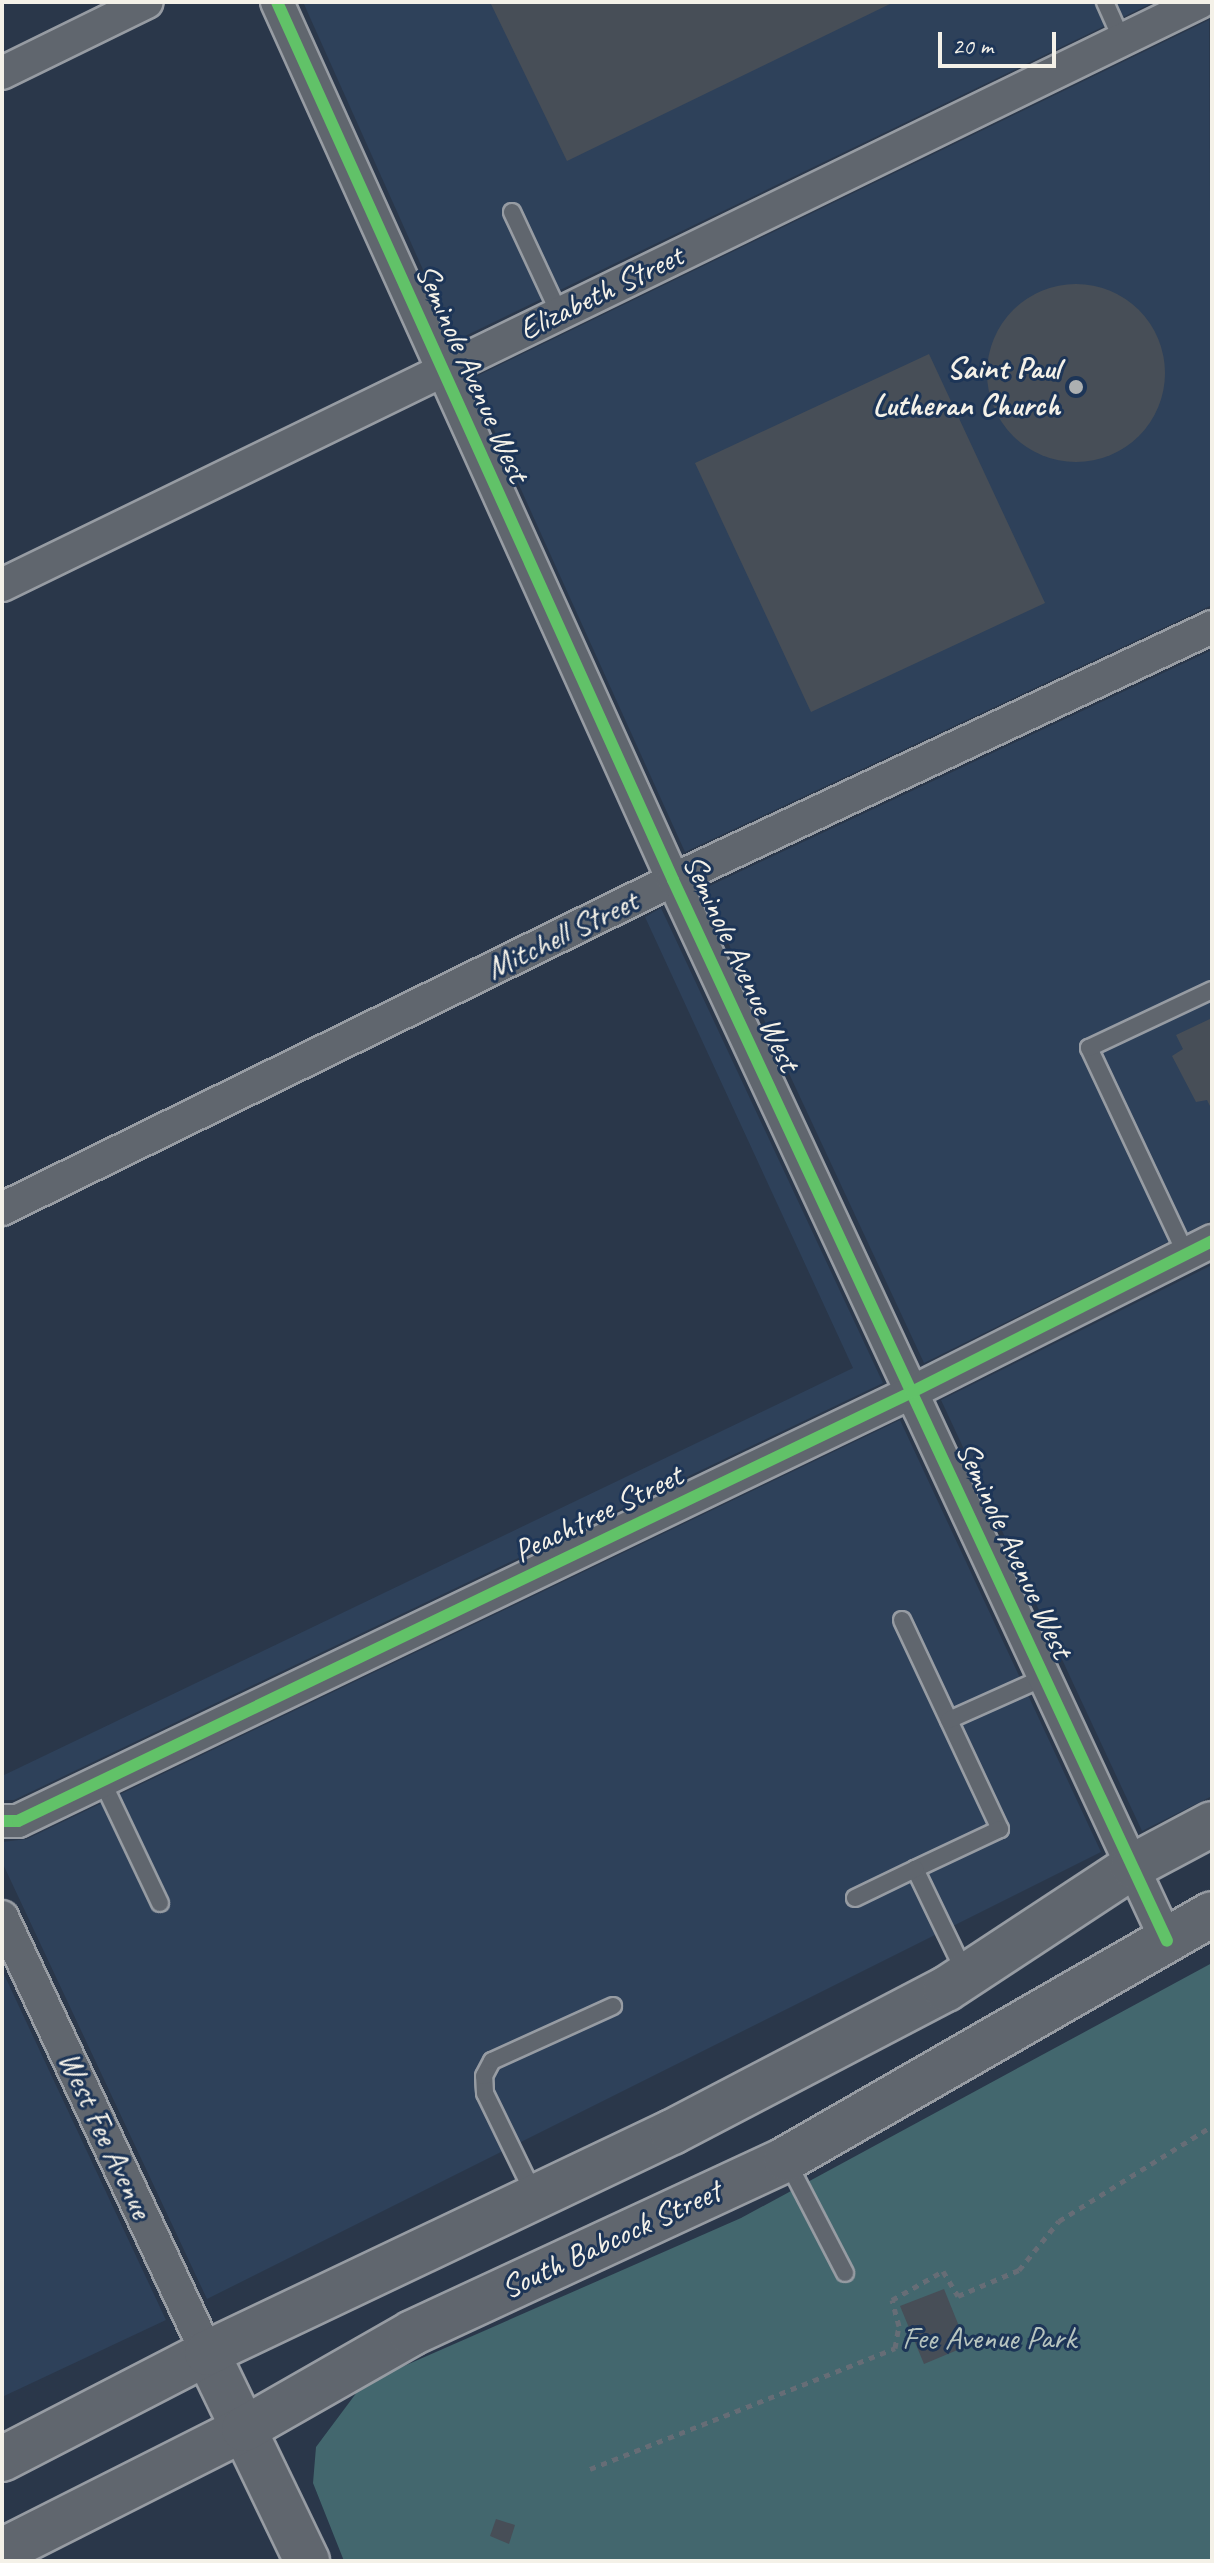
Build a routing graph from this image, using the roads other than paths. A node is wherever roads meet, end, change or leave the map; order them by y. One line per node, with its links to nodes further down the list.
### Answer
1 (147, 2): 6 (street)
2 (277, 2): 9 (street, Seminole Avenue West)
3 (1105, 2): 5 (lane)
4 (1200, 2): 5 (street, Elizabeth Street)
5 (1122, 40): 8 (street, Elizabeth Street)
6 (2, 73)
7 (512, 212): 8 (lane)
8 (559, 313): 9 (street, Elizabeth Street)
9 (442, 370): 10 (street, Elizabeth Street); 12 (street, Seminole Avenue West)
10 (2, 585)
11 (1212, 627): 12 (street, Mitchell Street)
12 (673, 880): 14 (street, Mitchell Street); 16 (street, Seminole Avenue West)
13 (1212, 990): 15 (lane)
14 (2, 1209)
15 (1199, 1248): 16 (street, Peachtree Street)
16 (912, 1392): 18 (street, Seminole Avenue West); 20 (street, Peachtree Street)
17 (902, 1620): 19 (lane)
18 (1045, 1677): 19 (lane); 23 (street, Seminole Avenue West)
19 (949, 1720): 24 (lane)
20 (102, 1781): 21 (street, Peachtree Street); 26 (lane)
21 (2, 1821)
22 (1212, 1824): 23 (main road)
23 (1133, 1866): 29 (street, Seminole Avenue West); 30 (main road)
24 (915, 1869): 25 (lane); 30 (lane)
25 (855, 1898)
26 (160, 1903)
27 (1212, 1914): 29 (main road, South Babcock Street)
28 (2, 1917): 35 (street, West Fee Avenue)
29 (1167, 1941): 32 (main road, South Babcock Street)
30 (966, 1976): 33 (main road)
31 (613, 2006): 33 (lane)
32 (786, 2159): 34 (lane); 36 (main road, South Babcock Street)
33 (535, 2196): 35 (main road)
34 (845, 2273)
35 (207, 2353): 36 (main road); 37 (main road)
36 (244, 2429): 38 (main road, South Babcock Street); 39 (main road)
37 (2, 2459)
38 (2, 2551)
39 (307, 2561)

